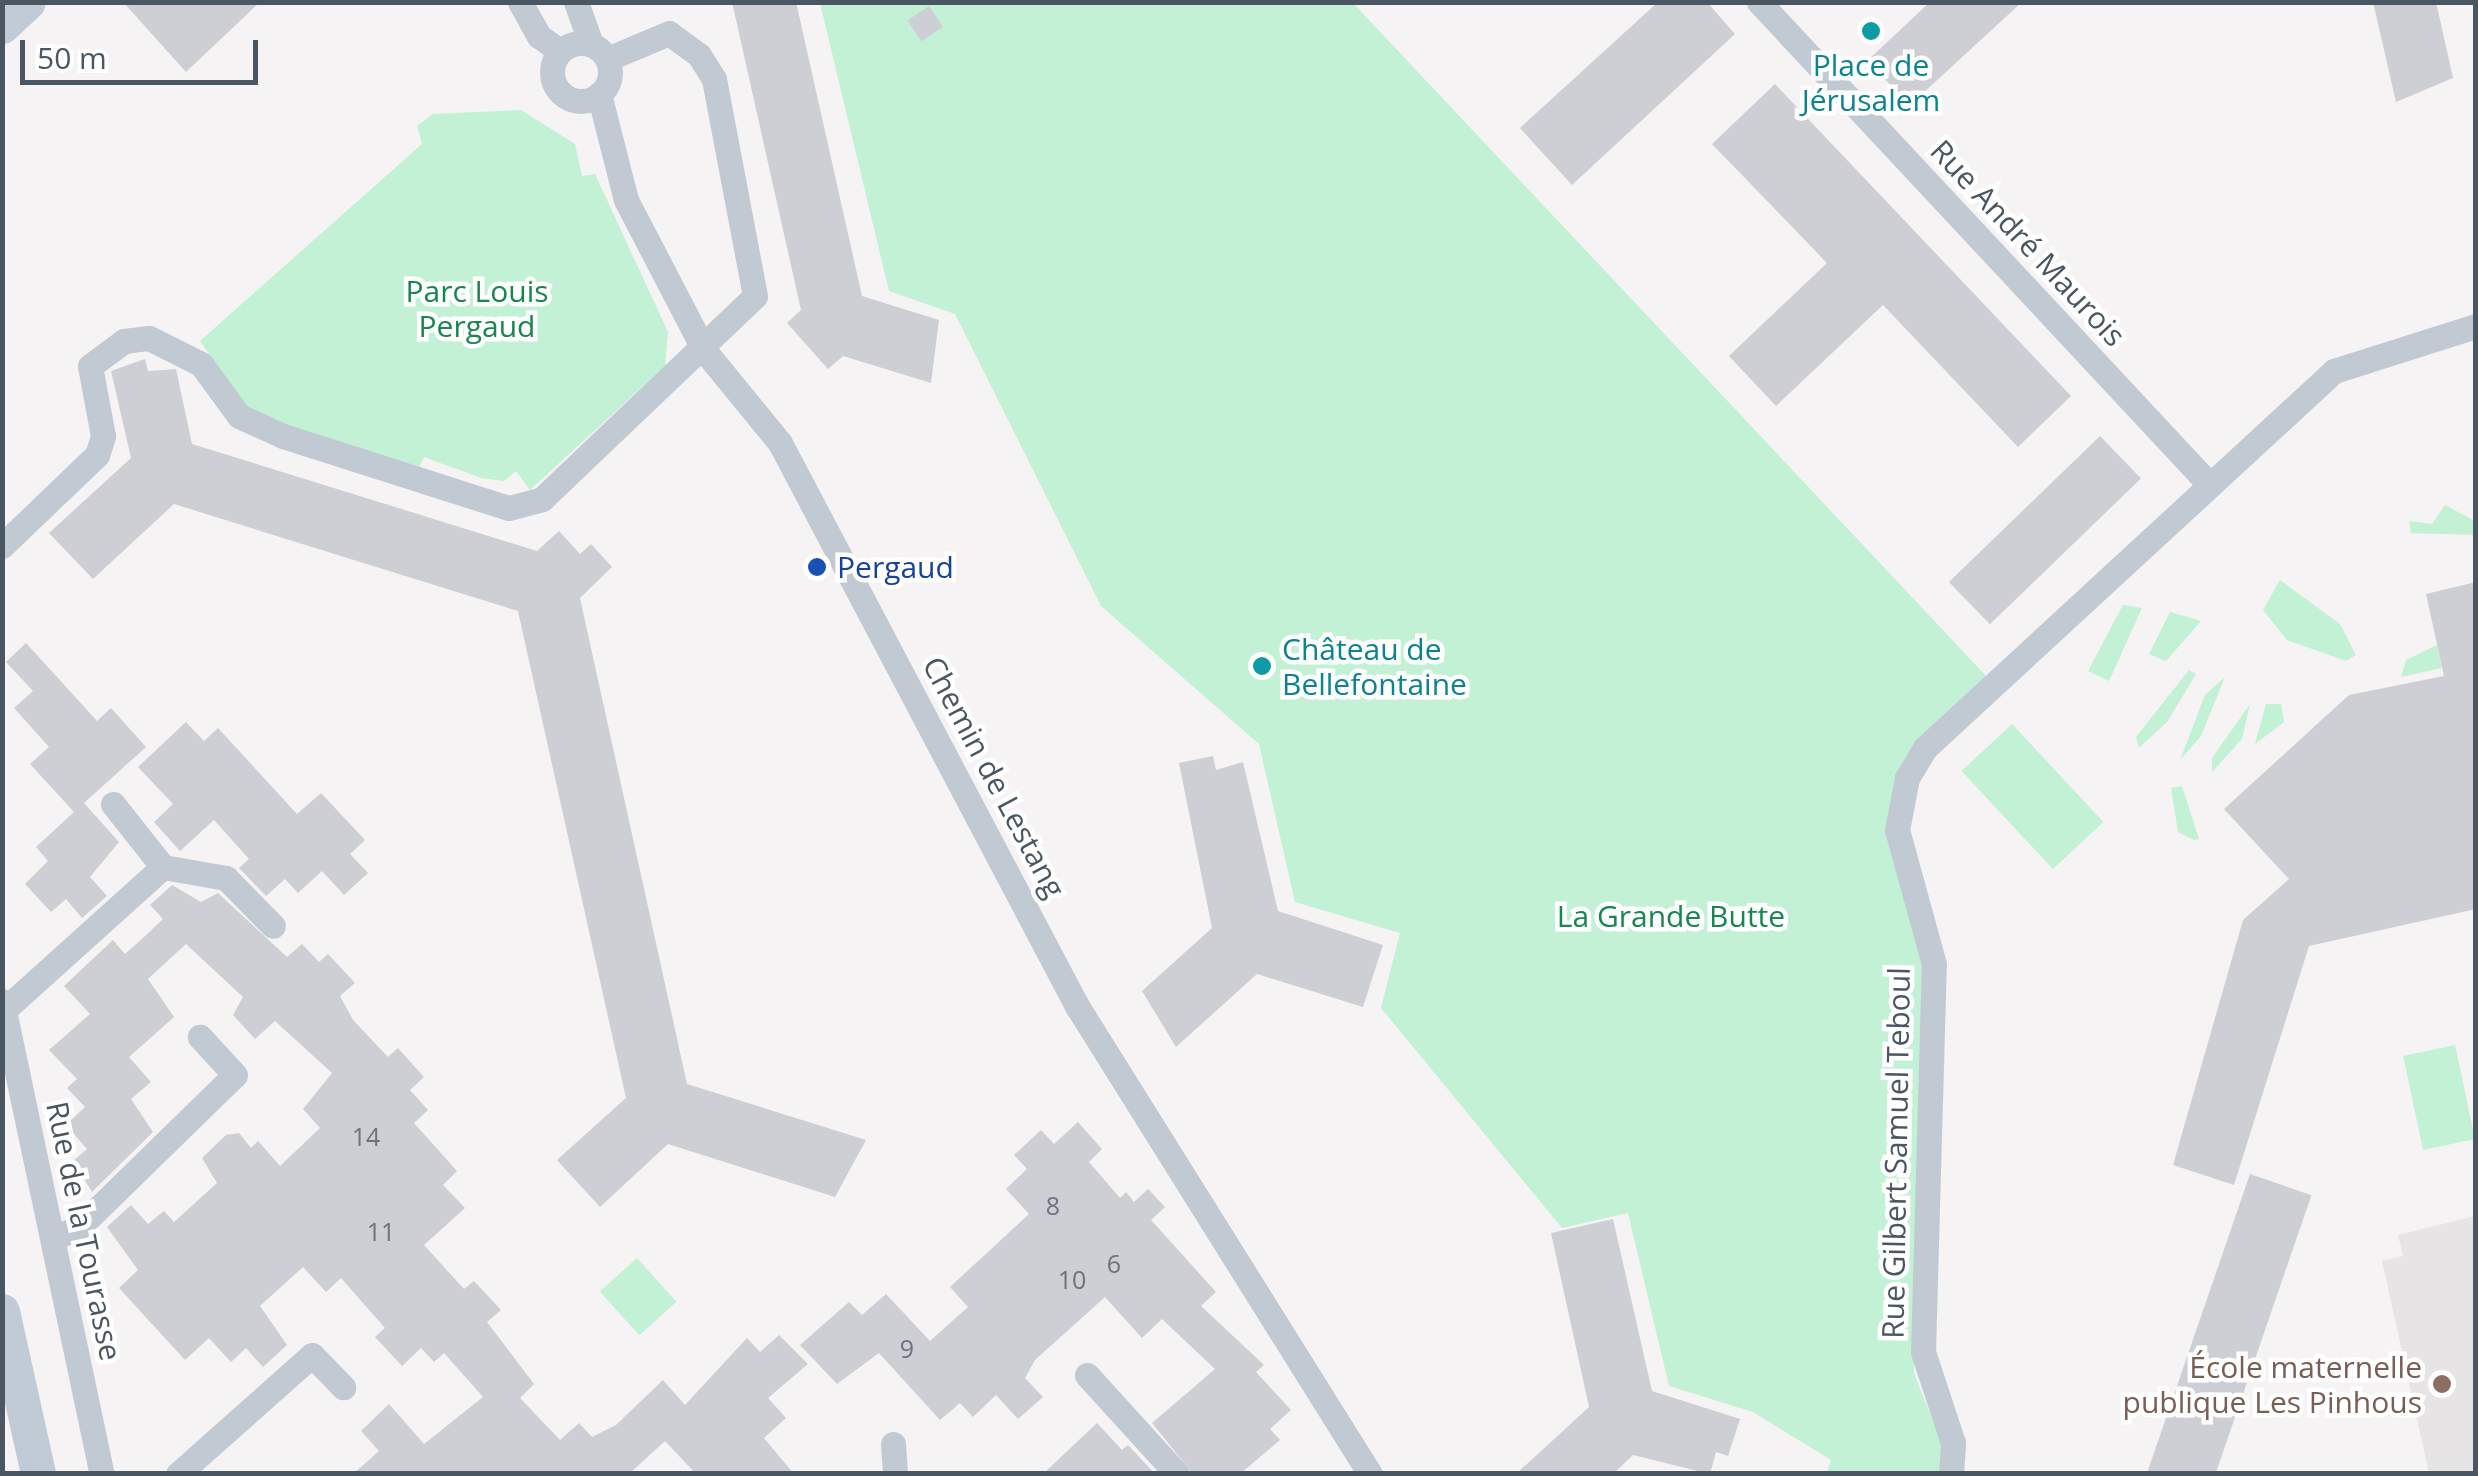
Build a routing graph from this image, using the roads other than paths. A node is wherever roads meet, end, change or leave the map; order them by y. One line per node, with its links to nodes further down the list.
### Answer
1 (28, 2): 5 (main road)
2 (520, 2): 6 (street)
3 (576, 2): 7 (street)
4 (1760, 2): 11 (street, Rue André Maurois)
5 (2, 26)
6 (560, 50): 7 (street); 8 (street)
7 (599, 52): 8 (street); 10 (street)
8 (600, 94): 10 (street, Chemin de Lestang)
9 (2476, 326): 11 (street, Rue Gilbert Samuel Teboul)
10 (704, 350): 12 (street); 23 (street, Chemin de Lestang)
11 (2209, 484): 29 (street, Rue Gilbert Samuel Teboul)
12 (2, 546)
13 (113, 804): 14 (street)
14 (163, 867): 15 (street); 16 (street)
15 (273, 926)
16 (4, 1005): 18 (street, Rue de la Tourasse)
17 (200, 1037): 18 (street)
18 (53, 1238): 25 (street, Rue de la Tourasse)
19 (2, 1311): 24 (main road)
20 (1087, 1375): 28 (street)
21 (342, 1387): 26 (street)
22 (893, 1444): 27 (street)
23 (1359, 1470)
24 (38, 1474)
25 (102, 1474)
26 (178, 1474)
27 (895, 1474)
28 (1178, 1474)
29 (1951, 1474)

